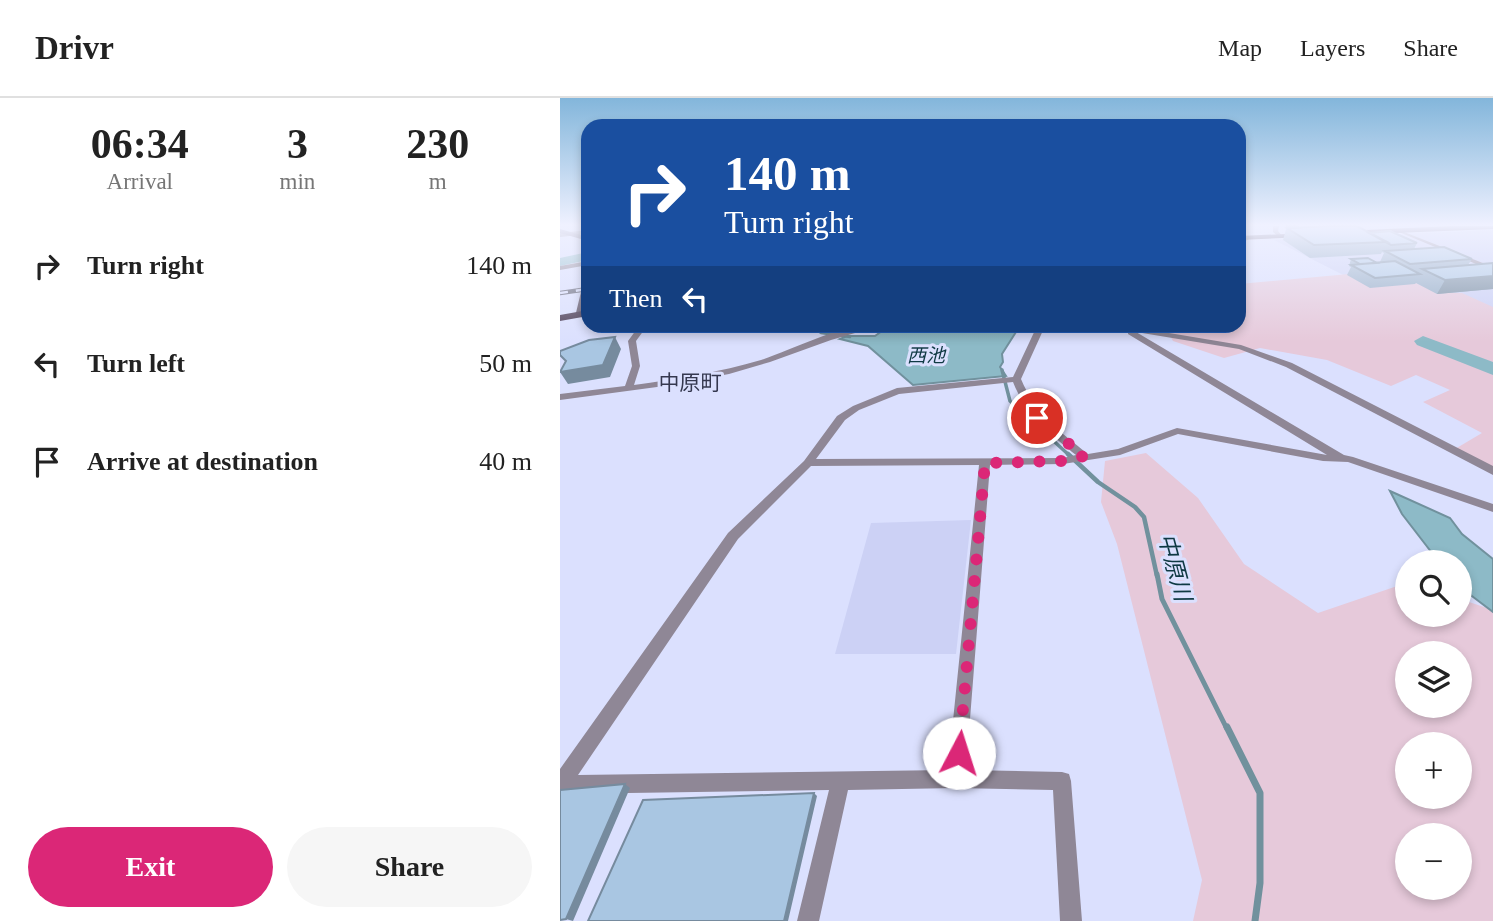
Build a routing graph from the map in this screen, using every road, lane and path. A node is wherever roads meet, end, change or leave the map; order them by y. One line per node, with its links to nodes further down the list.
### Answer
1 (580, 264): 2 (street)
2 (560, 268)
3 (581, 314): 4 (main road)
4 (560, 318)
5 (637, 333): 11 (street)
6 (845, 333): 11 (street)
7 (1037, 333): 10 (street)
8 (1130, 333): 14 (street)
9 (1152, 333): 17 (street)
10 (1014, 379): 13 (street); 15 (street)
11 (629, 387): 12 (street)
12 (560, 397)
13 (1081, 457): 14 (street); 16 (street)
14 (1340, 458): 18 (street)
15 (808, 463): 16 (street); 21 (street)
16 (985, 463): 19 (street)
17 (1493, 471)
18 (1493, 508)
19 (956, 779): 20 (street); 23 (street)
20 (840, 783): 21 (street); 22 (street)
21 (561, 785)
22 (808, 921)
23 (1071, 921)

